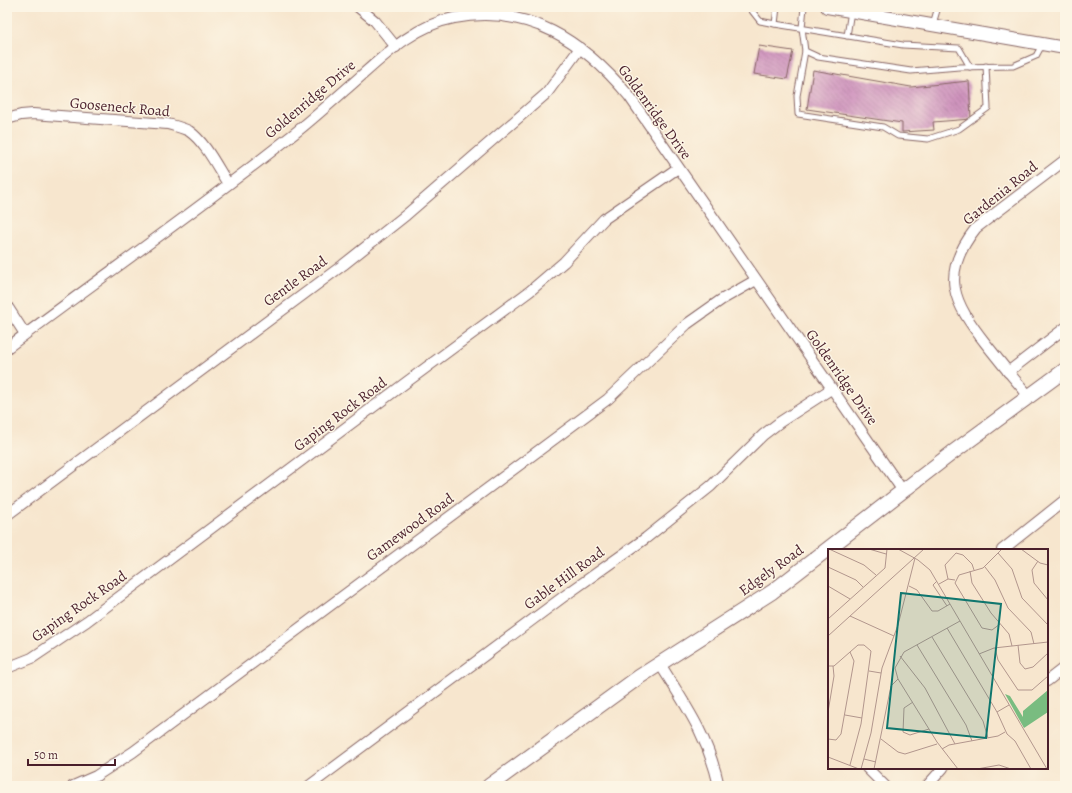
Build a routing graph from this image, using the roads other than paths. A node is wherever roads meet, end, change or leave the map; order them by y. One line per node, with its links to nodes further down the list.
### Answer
1 (358, 7): 14 (street)
2 (749, 7): 9 (lane)
3 (777, 7): 9 (lane)
4 (804, 7): 11 (lane)
5 (827, 7): 7 (street)
6 (938, 7): 10 (lane)
7 (851, 11): 10 (street); 12 (lane)
8 (510, 12): 14 (street, Goldenridge Drive); 15 (street, Goldenridge Drive)
9 (775, 24): 11 (lane)
10 (933, 25): 13 (street)
11 (802, 28): 12 (lane); 17 (lane)
12 (847, 36): 19 (lane)
13 (1043, 44): 16 (street); 18 (lane)
14 (396, 47): 23 (street, Goldenridge Drive)
15 (580, 48): 22 (street, Goldenridge Drive); 35 (street, Gentle Road)
16 (1065, 48)
17 (805, 51): 18 (lane); 19 (lane)
18 (986, 66): 19 (lane)
19 (970, 67)
20 (7, 118): 23 (street, Gooseneck Road)
21 (1065, 160): 30 (street, Gardenia Road)
22 (678, 168): 24 (street, Goldenridge Drive); 39 (street, Gaping Rock Road)
23 (228, 184): 27 (street, Goldenridge Drive)
24 (756, 280): 31 (street, Goldenridge Drive); 43 (street, Gamewood Road)
25 (7, 306): 27 (street)
26 (1065, 328): 30 (street)
27 (25, 334): 28 (street, Goldenridge Drive)
28 (7, 348)
29 (1065, 370): 32 (main road, Edgely Road)
30 (1008, 372): 32 (street, Gardenia Road)
31 (831, 389): 33 (street, Goldenridge Drive); 44 (street, Gable Hill Road)
32 (1029, 396): 33 (main road, Edgely Road)
33 (903, 491): 37 (main road, Edgely Road)
34 (1065, 500): 36 (street)
35 (7, 515)
36 (1003, 549)
37 (660, 664): 45 (main road, Edgely Road); 46 (street)
38 (1065, 667): 40 (street)
39 (7, 668)
40 (1048, 680)
41 (868, 769): 47 (street)
42 (942, 769): 48 (street)
43 (73, 786)
44 (309, 786)
45 (489, 786)
46 (719, 786)
47 (885, 786)
48 (927, 786)

